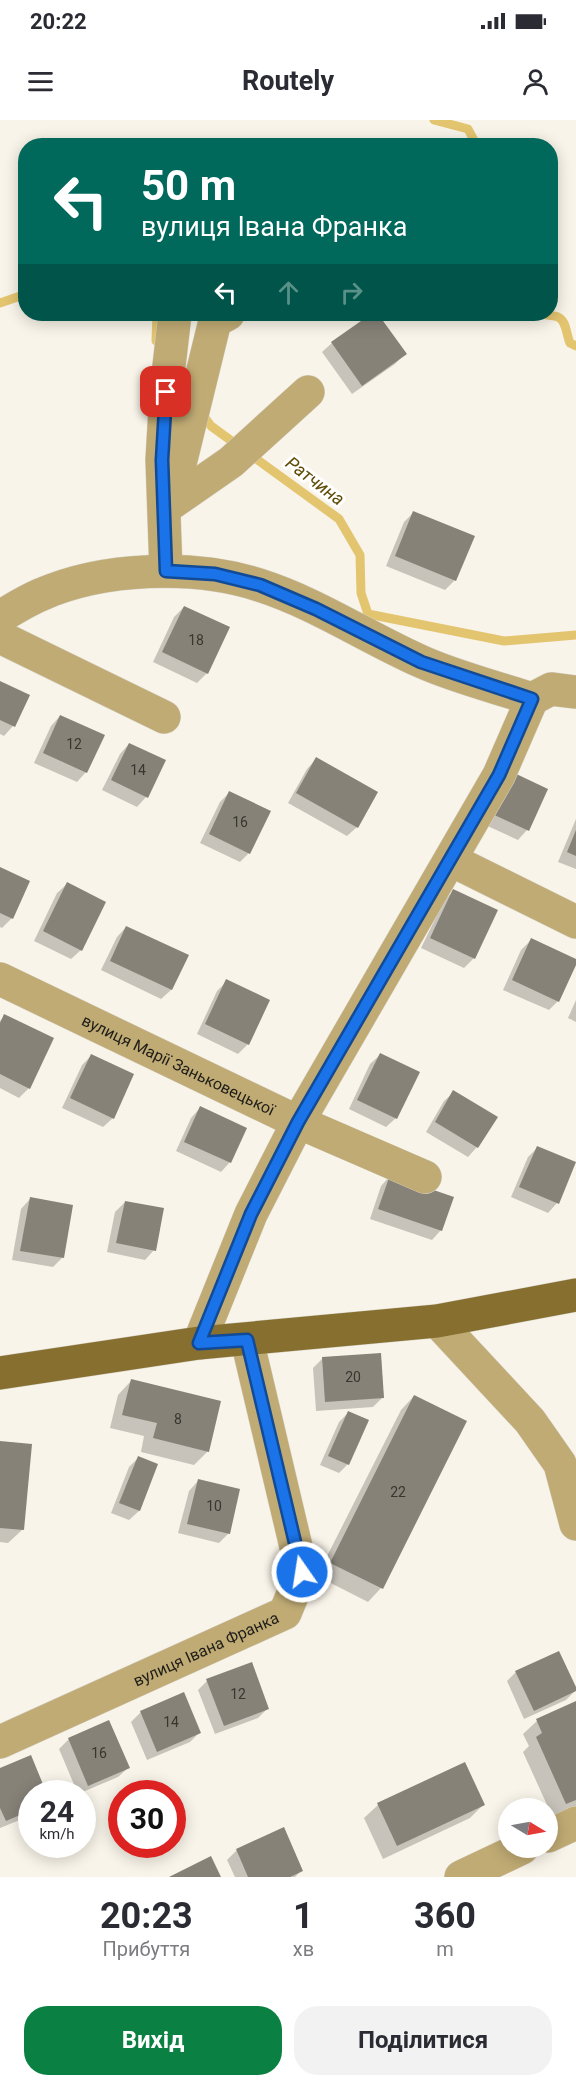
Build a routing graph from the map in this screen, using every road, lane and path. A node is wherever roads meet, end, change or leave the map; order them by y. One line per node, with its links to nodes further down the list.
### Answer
1 (174, 321): 4 (street)
2 (215, 321): 4 (street)
3 (308, 392): 4 (street)
4 (167, 515): 5 (street)
5 (166, 571): 6 (street); 9 (street)
6 (0, 617)
7 (0, 637): 10 (street)
8 (576, 692): 9 (street)
9 (532, 699): 11 (street)
10 (164, 717)
11 (450, 860): 12 (street); 14 (street)
12 (576, 922)
13 (0, 978): 14 (street, вулиця Марії Заньковецької)
14 (298, 1122): 15 (street, вулиця Марії Заньковецької); 19 (street)
15 (425, 1177)
16 (576, 1294): 17 (main road)
17 (437, 1322): 18 (main road); 21 (street)
18 (247, 1340): 19 (main road); 22 (street, вулиця Івана Франка)
19 (199, 1343): 20 (main road)
20 (0, 1373)
21 (576, 1524)
22 (0, 1742)
23 (576, 1823): 24 (street)
24 (558, 1831)
25 (501, 1858): 26 (street)
26 (461, 1877)

